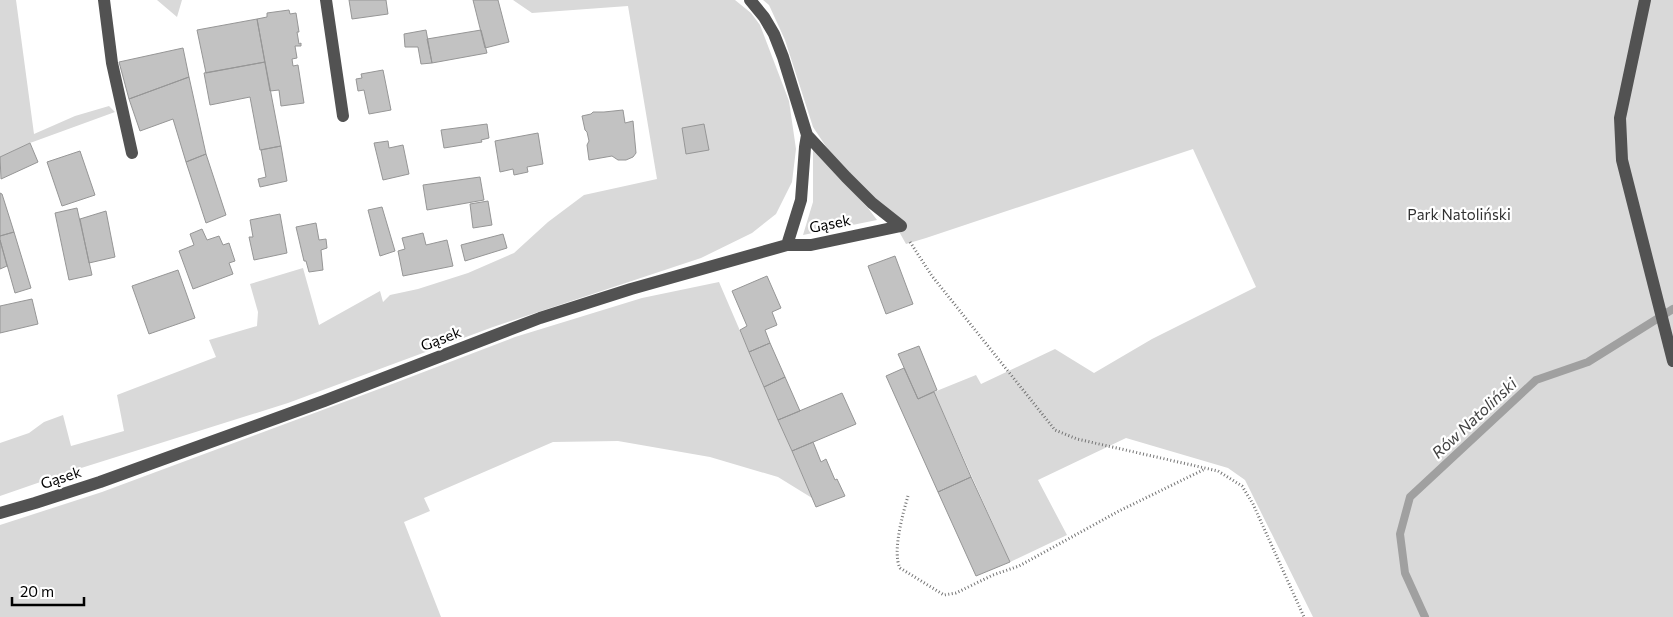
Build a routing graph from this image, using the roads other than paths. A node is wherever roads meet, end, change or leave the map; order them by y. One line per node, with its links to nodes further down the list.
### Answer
1 (104, 0): 7 (street)
2 (326, 0): 5 (street)
3 (750, 0): 6 (street)
4 (1645, 0): 9 (street)
5 (343, 116)
6 (808, 135): 8 (street); 8 (street, Gąsek)
7 (132, 153)
8 (787, 245): 10 (street, Gąsek)
9 (1673, 361)
10 (0, 512)

